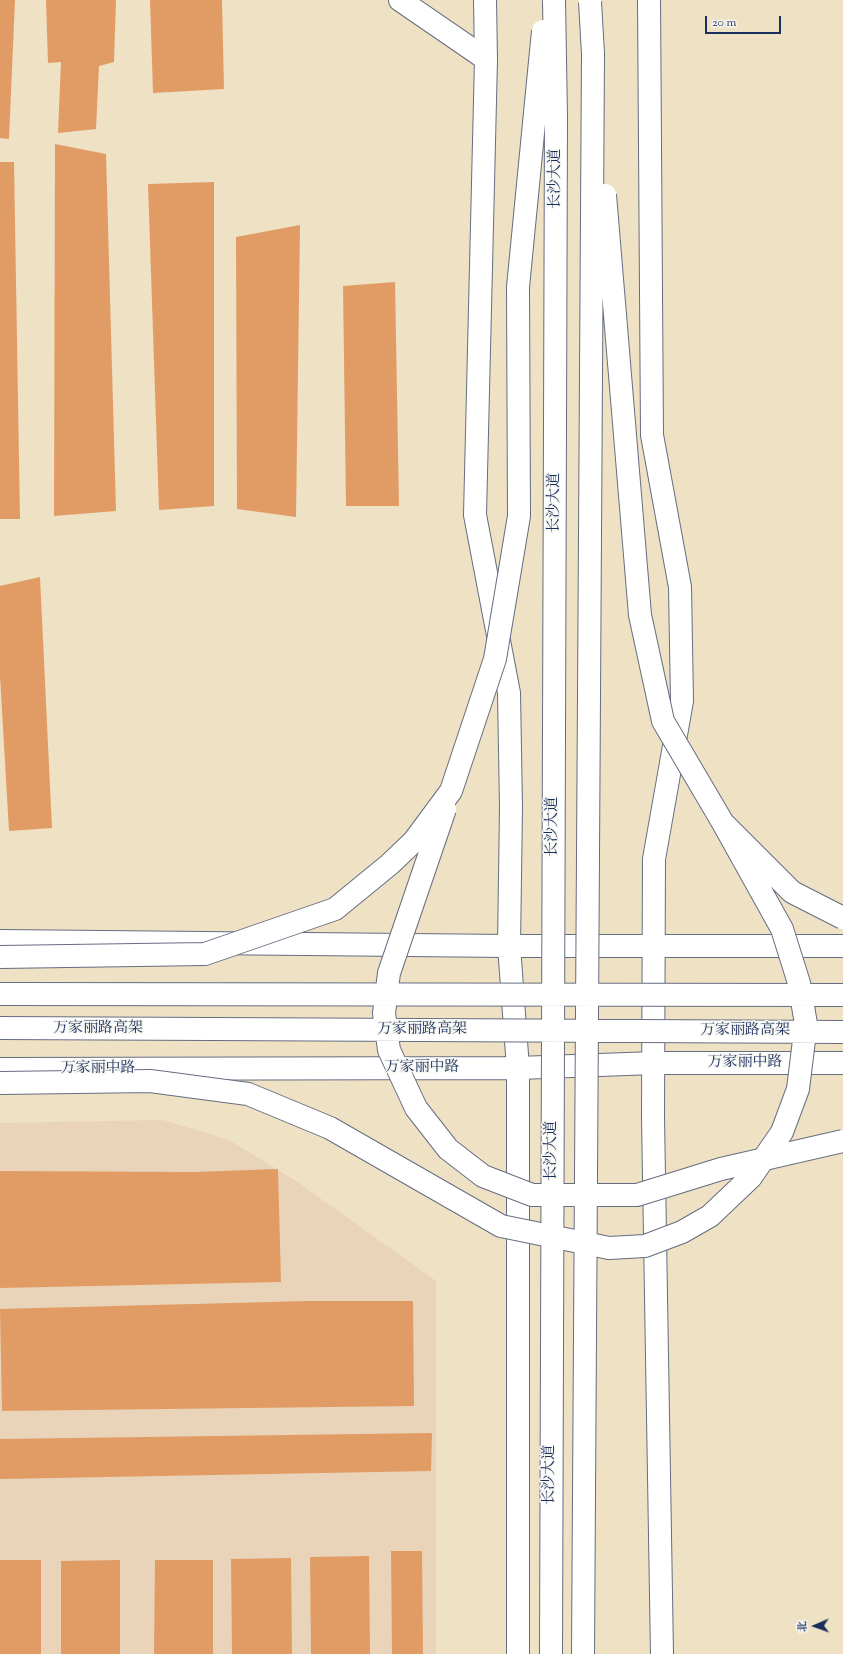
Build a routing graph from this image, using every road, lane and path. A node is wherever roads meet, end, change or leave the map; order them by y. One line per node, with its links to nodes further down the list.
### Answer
1 (400, 0): 8 (main road)
2 (485, 0): 8 (main road)
3 (546, 0): 9 (main road, bridge)
4 (554, 0): 28 (main road, 长沙大道, bridge)
5 (649, 0): 14 (main road)
6 (590, 2): 7 (main road, bridge)
7 (593, 54): 10 (main road, bridge); 29 (main road, bridge)
8 (486, 59): 13 (main road)
9 (451, 791): 16 (main road, bridge); 26 (main road, bridge)
10 (723, 823): 11 (main road, bridge); 25 (main road, bridge)
11 (843, 918)
12 (0, 941): 13 (main road)
13 (509, 946): 14 (main road); 23 (main road)
14 (654, 946): 15 (main road); 21 (main road)
15 (843, 946)
16 (0, 957)
17 (0, 994): 18 (main road, bridge)
18 (843, 995)
19 (0, 1028): 20 (main road, 万家丽路高架, bridge)
20 (843, 1032)
21 (654, 1063): 22 (main road, 万家丽中路); 23 (main road, 万家丽中路); 30 (main road)
22 (843, 1063)
23 (518, 1068): 24 (main road, 万家丽中路); 27 (main road)
24 (0, 1069)
25 (0, 1082)
26 (843, 1141)
27 (518, 1654)
28 (551, 1654)
29 (583, 1654)
30 (662, 1654)

